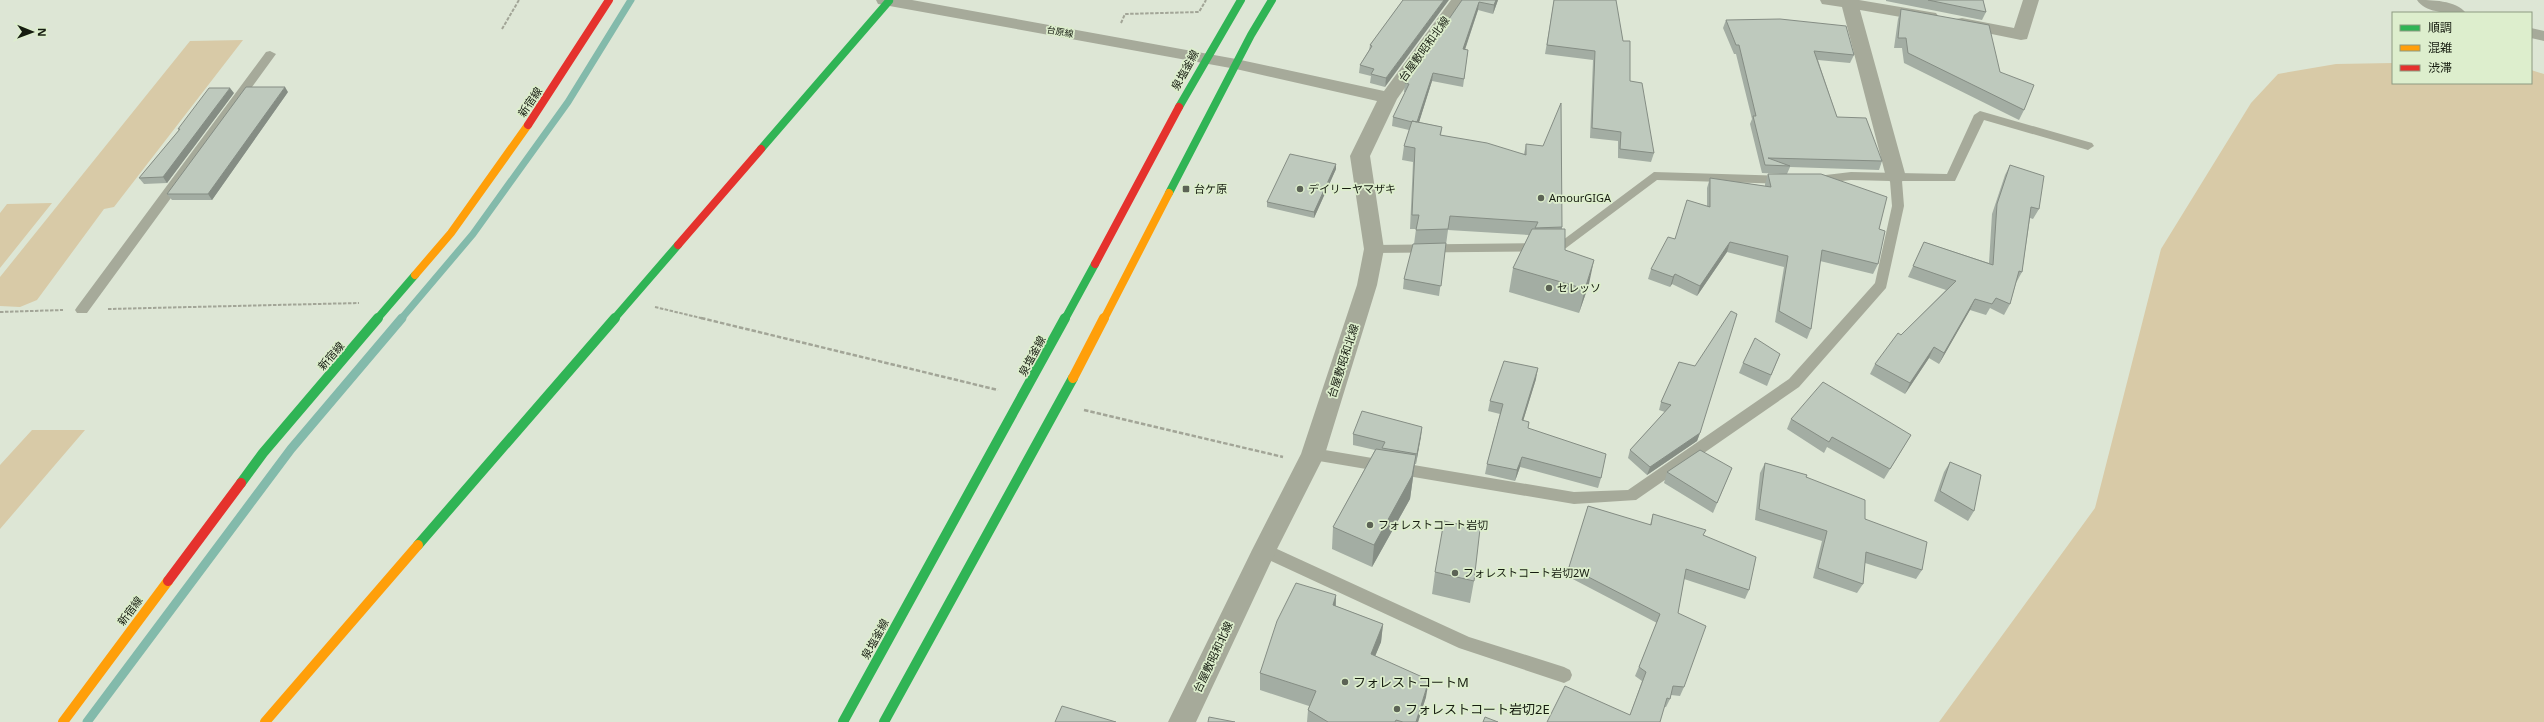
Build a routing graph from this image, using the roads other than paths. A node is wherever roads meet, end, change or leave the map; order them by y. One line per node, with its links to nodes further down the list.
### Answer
1 (609, 0): 24 (main road, 新宿線)
2 (886, 0): 14 (street, 台原線); 25 (main road)
3 (1241, 0): 14 (main road, 泉塩釜線)
4 (1272, 0): 15 (main road)
5 (1459, 0): 16 (street, 台屋敷昭和北線)
6 (1828, 0): 9 (street)
7 (2031, 0): 9 (street)
8 (2425, 0): 10 (street)
9 (1849, 1): 18 (street)
10 (2455, 12)
11 (2532, 33): 12 (street)
12 (2544, 36)
13 (270, 54): 20 (lane)
14 (1205, 59): 15 (street, 台原線); 26 (main road, 泉塩釜線)
15 (1236, 64): 16 (street, 台原線); 27 (main road)
16 (1388, 98): 19 (street, 台屋敷昭和北線)
17 (2088, 146): 18 (lane)
18 (1896, 177): 19 (lane); 21 (lane)
19 (1374, 249): 21 (street, 台屋敷昭和北線)
20 (82, 310)
21 (1311, 459): 22 (street, 台屋敷昭和北線)
22 (1264, 550): 23 (lane); 28 (street, 台屋敷昭和北線)
23 (1564, 675)
24 (63, 722)
25 (265, 722)
26 (843, 722)
27 (884, 722)
28 (1182, 722)

